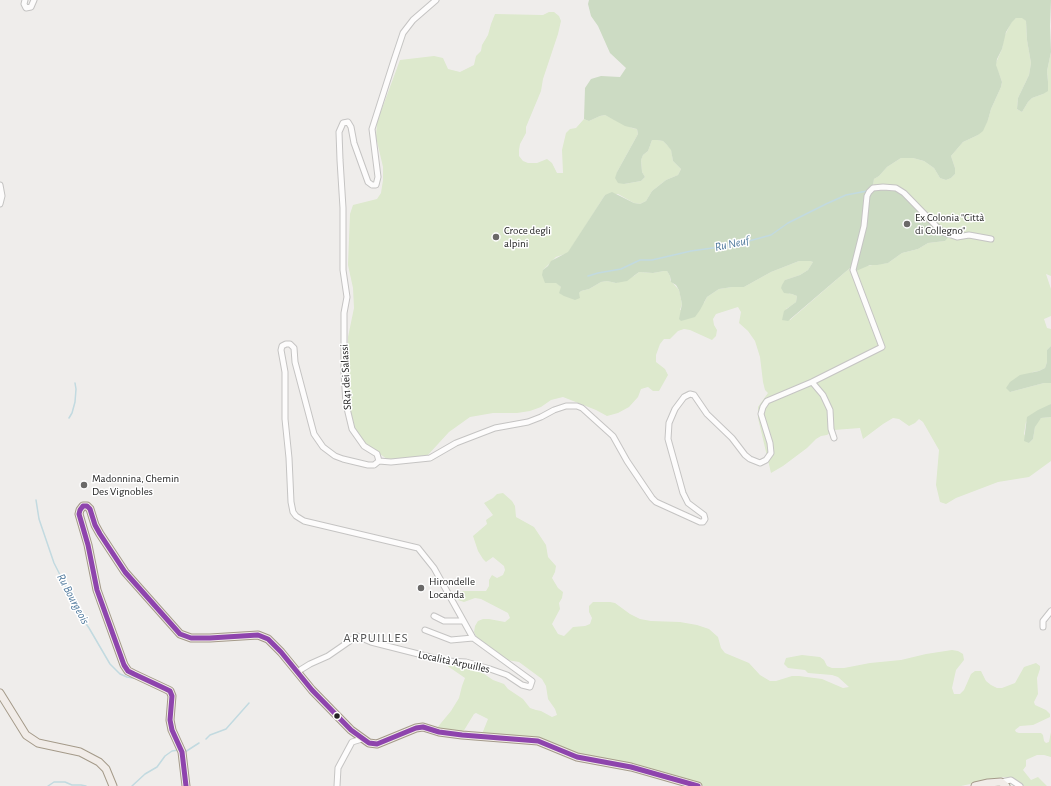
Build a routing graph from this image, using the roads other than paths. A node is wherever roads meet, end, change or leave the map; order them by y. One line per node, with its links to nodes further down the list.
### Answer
1 (25, 0): 2 (street)
2 (34, 0)
3 (436, 0): 9 (street, SR41 dei Salassi)
4 (0, 184): 5 (street)
5 (0, 204)
6 (991, 239): 7 (street)
7 (812, 382): 8 (street); 9 (street)
8 (834, 438)
9 (379, 461): 12 (street, Località Arpuilles)
10 (1051, 611): 13 (street)
11 (434, 616): 12 (street)
12 (463, 621): 15 (street, Località Arpuilles)
13 (1043, 627)
14 (425, 630): 15 (street)
15 (473, 638): 16 (street, Località Arpuilles)
16 (297, 672): 18 (main road); 21 (main road)
17 (0, 694): 20 (main road)
18 (362, 739): 22 (street); 23 (main road)
19 (1004, 784): 24 (main road); 25 (street)
20 (113, 786)
21 (186, 786)
22 (337, 786)
23 (698, 786)
24 (975, 786)
25 (1020, 786)

